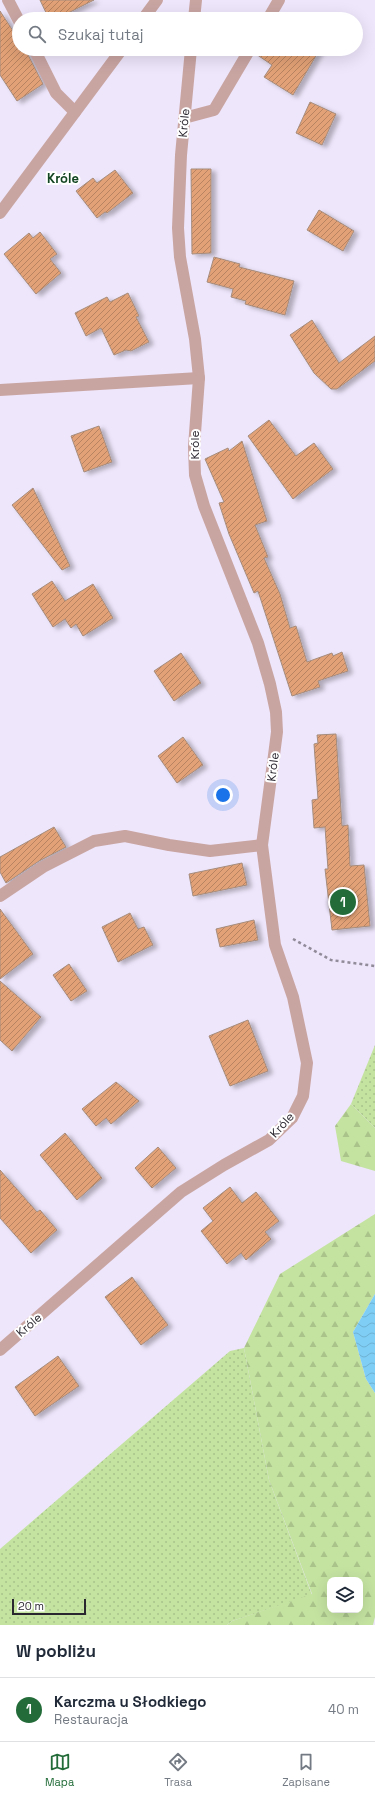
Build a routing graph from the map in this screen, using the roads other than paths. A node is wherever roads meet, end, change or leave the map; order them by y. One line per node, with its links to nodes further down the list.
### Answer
1 (8, 0): 5 (lane)
2 (157, 0): 6 (lane)
3 (196, 0): 7 (lane)
4 (279, 0): 8 (lane)
5 (14, 12)
6 (149, 12)
7 (195, 12)
8 (272, 12)
9 (38, 56): 13 (lane)
10 (117, 56): 13 (lane)
11 (190, 56): 14 (lane, Króle)
12 (246, 56): 14 (lane)
13 (76, 112): 15 (lane)
14 (184, 118): 16 (lane, Króle)
15 (0, 213)
16 (199, 378): 17 (lane); 18 (lane, Króle)
17 (0, 390)
18 (262, 845): 19 (lane); 20 (lane, Króle)
19 (0, 896)
20 (0, 1350)

